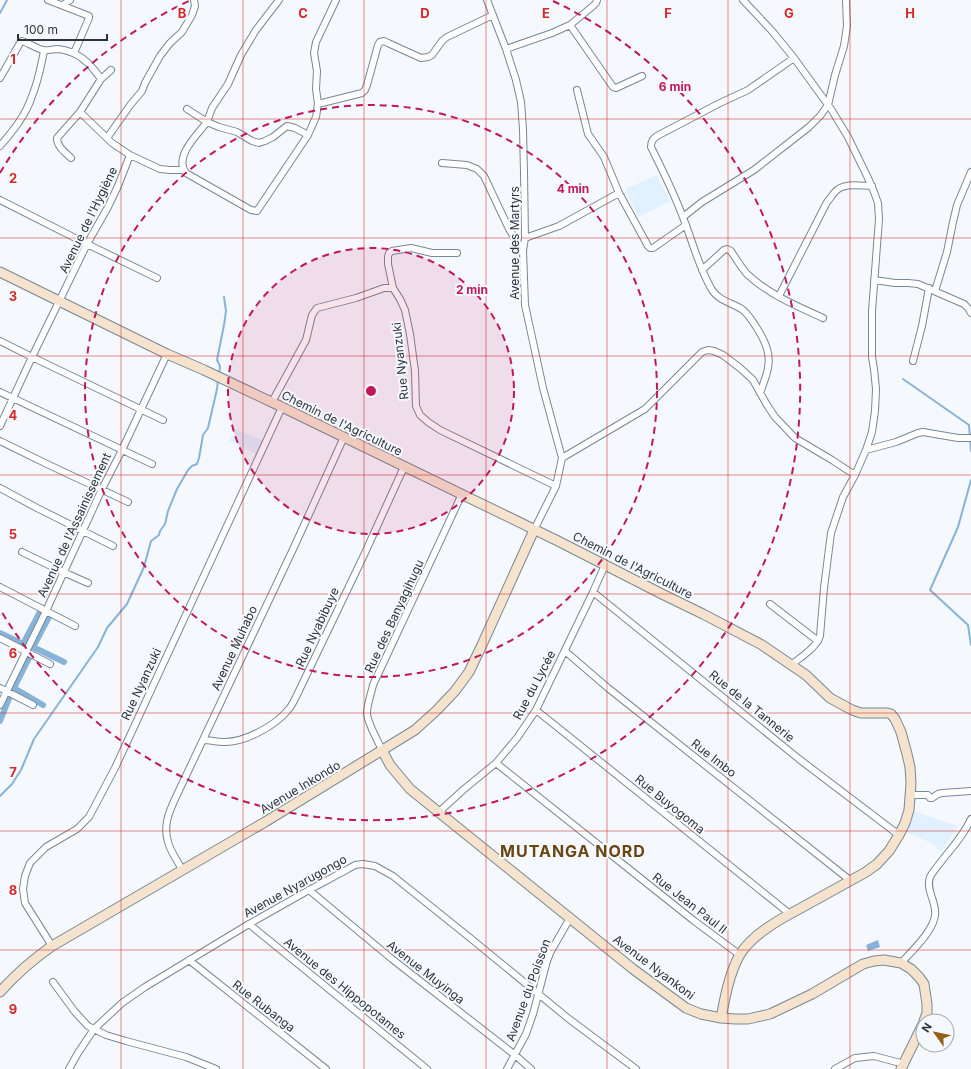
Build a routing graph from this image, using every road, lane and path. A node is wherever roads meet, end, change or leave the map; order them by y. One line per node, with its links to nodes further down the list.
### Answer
1 (48, 0): 10 (street)
2 (70, 0): 10 (street)
3 (194, 0): 28 (street)
4 (279, 0): 26 (street)
5 (336, 0): 22 (street)
6 (487, 0): 11 (street, Avenue des Martyrs)
7 (597, 0): 12 (street)
8 (743, 0): 16 (street)
9 (846, 0): 23 (street)
10 (63, 6): 15 (street)
11 (493, 15): 13 (street, Avenue des Martyrs); 22 (street)
12 (570, 25): 13 (street); 18 (street)
13 (506, 49): 40 (street, Avenue des Martyrs)
14 (44, 51): 15 (street); 19 (street); 29 (street)
15 (74, 53): 20 (street)
16 (794, 58): 23 (street); 38 (street)
17 (111, 70): 20 (street)
18 (642, 76)
19 (0, 78)
20 (101, 79): 25 (street)
21 (577, 90): 36 (street)
22 (318, 104): 27 (street)
23 (828, 105): 35 (street); 38 (street)
24 (187, 109): 26 (street)
25 (80, 112): 28 (street); 31 (street)
26 (207, 122): 27 (street); 33 (street)
27 (308, 135): 33 (street)
28 (107, 138): 30 (street)
29 (0, 146)
30 (130, 155): 33 (street); 41 (street, Avenue de l'Hygiène)
31 (71, 158)
32 (442, 163): 42 (street)
33 (184, 170)
34 (971, 172): 50 (street)
35 (872, 186): 47 (street); 51 (street)
36 (619, 193): 39 (street); 40 (street)
37 (0, 200): 41 (street)
38 (683, 217): 39 (street)
39 (686, 224): 44 (street)
40 (525, 238): 42 (street, Avenue des Martyrs)
41 (87, 244): 46 (street); 52 (street, Avenue de l'Hygiène)
42 (523, 251): 72 (street, Avenue des Martyrs)
43 (457, 253): 48 (street, Rue Nyanzuki)
44 (702, 270): 51 (street); 60 (street)
45 (0, 272): 52 (street, Chemin de l'Agriculture)
46 (157, 278)
47 (874, 280): 49 (street); 71 (street)
48 (393, 288): 62 (street); 76 (street, Rue Nyanzuki)
49 (929, 288): 50 (street); 58 (street)
50 (935, 291): 53 (street)
51 (779, 296): 54 (street)
52 (60, 302): 56 (street, Chemin de l'Agriculture); 57 (street, Avenue de l'Hygiène)
53 (971, 313)
54 (822, 318)
55 (0, 341): 57 (street)
56 (167, 354): 62 (street, Chemin de l'Agriculture); 64 (street, Avenue de l'Assainissement)
57 (32, 357): 61 (street, Avenue de l'Hygiène); 64 (street)
58 (913, 361)
59 (0, 392): 61 (street)
60 (760, 393): 72 (street); 75 (street)
61 (13, 399): 66 (street, Avenue de l'Hygiène); 70 (street)
62 (272, 402): 63 (street, Chemin de l'Agriculture)
63 (282, 406): 67 (street, Chemin de l'Agriculture); 118 (street, Rue Nyanzuki)
64 (141, 410): 65 (street); 70 (street, Avenue de l'Assainissement)
65 (163, 420)
66 (0, 426)
67 (344, 437): 74 (street, Chemin de l'Agriculture); 104 (street, Avenue Muhabo)
68 (971, 438): 71 (street)
69 (0, 441): 78 (street)
70 (122, 450): 73 (street); 78 (street, Avenue de l'Assainissement)
71 (866, 450): 75 (street)
72 (562, 458): 76 (street, Avenue des Martyrs)
73 (152, 464)
74 (404, 467): 79 (street, Chemin de l'Agriculture); 104 (street, Rue Nyabibuye)
75 (855, 476): 94 (street)
76 (556, 486): 81 (street, Avenue des Martyrs)
77 (0, 488): 82 (street)
78 (102, 489): 80 (street); 82 (street, Avenue de l'Assainissement)
79 (462, 494): 81 (street, Chemin de l'Agriculture); 105 (street, Rue des Banyagihugu)
80 (128, 502)
81 (534, 530): 85 (street, Chemin de l'Agriculture); 105 (street, Avenue Inkondo)
82 (83, 531): 83 (street); 86 (street, Avenue de l'Assainissement)
83 (113, 546)
84 (22, 552): 86 (street)
85 (605, 565): 89 (street, Rue du Lycée); 98 (street, Chemin de l'Agriculture)
86 (63, 572): 87 (street); 91 (street, Avenue de l'Assainissement)
87 (88, 583)
88 (0, 587): 91 (street)
89 (593, 592): 96 (street, Rue du Lycée); 111 (street, Rue de la Tannerie)
90 (770, 604): 94 (street)
91 (46, 611): 92 (street); 95 (street, Avenue de l'Assainissement)
92 (75, 626)
93 (0, 638): 95 (street)
94 (818, 641): 98 (street)
95 (26, 651): 97 (street); 100 (street, Avenue de l'Assainissement)
96 (565, 651): 103 (street, Rue du Lycée); 113 (street, Rue Imbo)
97 (50, 664)
98 (791, 665): 108 (street, Chemin de l'Agriculture)
99 (0, 688): 100 (street)
100 (7, 692): 101 (street, Avenue de l'Assainissement); 102 (street)
101 (0, 705)
102 (33, 705)
103 (536, 710): 106 (street, Rue du Lycée); 115 (street, Rue Buyogoma)
104 (203, 740): 112 (street, Avenue Muhabo)
105 (382, 750): 109 (street, Avenue Nyankoni); 112 (street, Avenue Inkondo)
106 (496, 763): 109 (street, Rue du Lycée); 119 (street, Rue Jean Paul II)
107 (971, 791): 108 (street)
108 (910, 795): 111 (street, Chemin de l'Agriculture)
109 (439, 812): 116 (street, Avenue Nyankoni)
110 (971, 819): 121 (street)
111 (899, 835): 113 (street, Chemin de l'Agriculture)
112 (182, 870): 118 (street, Avenue Inkondo)
113 (851, 880): 115 (street, Chemin de l'Agriculture)
114 (309, 890): 117 (street, Avenue Nyarugongo); 124 (street, Avenue Nyarugongo); 129 (street, Avenue Muyinga)
115 (790, 914): 119 (street, Chemin de l'Agriculture)
116 (570, 918): 124 (street, Avenue du Poisson); 126 (street, Avenue Nyankoni)
117 (249, 924): 120 (street, Avenue Nyarugongo); 134 (street, Avenue des Hippopotames)
118 (52, 946): 123 (street, Avenue Inkondo)
119 (740, 955): 126 (street, Chemin de l'Agriculture)
120 (189, 960): 127 (street, Avenue Nyarugongo); 133 (street, Rue Rubanga)
121 (901, 963): 125 (street, Avenue Nyankoni); 126 (street, Avenue Nyankoni)
122 (53, 982): 127 (street)
123 (0, 992)
124 (539, 994): 129 (street, Avenue du Poisson); 137 (street, Avenue Nyarugongo)
125 (927, 1013)
126 (721, 1018)
127 (94, 1029): 131 (street, Avenue Nyarugongo); 132 (street)
128 (915, 1041): 130 (street)
129 (515, 1055): 135 (street, Avenue du Poisson); 136 (street, Avenue Muyinga)
130 (903, 1066): 138 (street)
131 (69, 1069)
132 (216, 1069)
133 (326, 1069)
134 (427, 1069)
135 (507, 1069)
136 (531, 1069)
137 (636, 1069)
138 (835, 1069)

